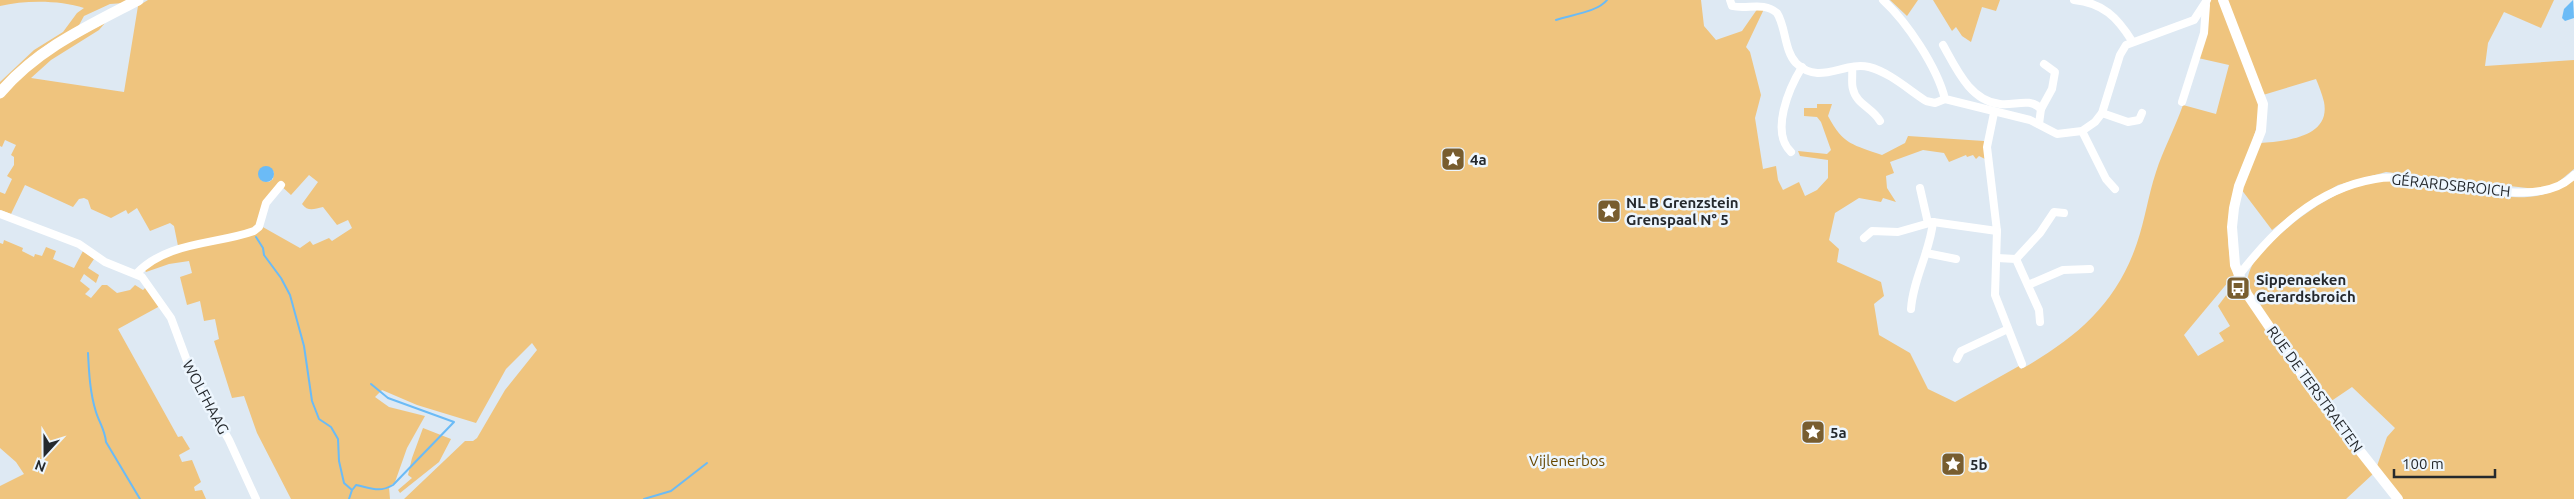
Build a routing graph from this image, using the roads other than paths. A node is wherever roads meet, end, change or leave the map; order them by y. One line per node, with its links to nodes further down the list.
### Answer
1 (138, 0): 13 (main road)
2 (1730, 0): 11 (street)
3 (1883, 0): 14 (street)
4 (2074, 0): 5 (street)
5 (2083, 0): 8 (street)
6 (2207, 0): 8 (street); 15 (street)
7 (2223, 0): 39 (street, RUE DE TERSTRAETEN)
8 (2132, 41): 18 (street)
9 (1943, 45): 16 (street)
10 (2044, 64): 16 (street)
11 (1802, 67): 12 (street); 23 (street)
12 (1852, 68): 14 (street); 20 (street)
13 (3, 89)
14 (1945, 99): 17 (street)
15 (2182, 102)
16 (2041, 109): 21 (street)
17 (1994, 113): 21 (street); 31 (street)
18 (2102, 113): 19 (street); 22 (street)
19 (2142, 113)
20 (1880, 121)
21 (2039, 124): 22 (street)
22 (2082, 131): 27 (street)
23 (1791, 152)
24 (2574, 175): 39 (street, GÉRARDSBROICH)
25 (281, 185): 38 (street)
26 (1920, 188): 30 (street)
27 (2115, 189)
28 (0, 214): 38 (street, WOLFHAAG)
29 (2064, 214): 36 (street)
30 (1931, 222): 31 (street); 32 (street); 33 (street)
31 (1997, 231): 34 (street)
32 (1864, 238)
33 (1926, 253): 35 (street); 41 (street)
34 (1997, 258): 36 (street); 43 (street)
35 (1956, 259)
36 (2016, 259): 40 (street)
37 (2090, 269): 40 (street)
38 (136, 274): 46 (street, WOLFHAAG)
39 (2239, 275): 47 (street, RUE DE TERSTRAETEN)
40 (2028, 285): 42 (street)
41 (1911, 309)
42 (2040, 322)
43 (2008, 329): 44 (street); 45 (street)
44 (1957, 359)
45 (2022, 364)
46 (256, 499)
47 (2398, 499)

